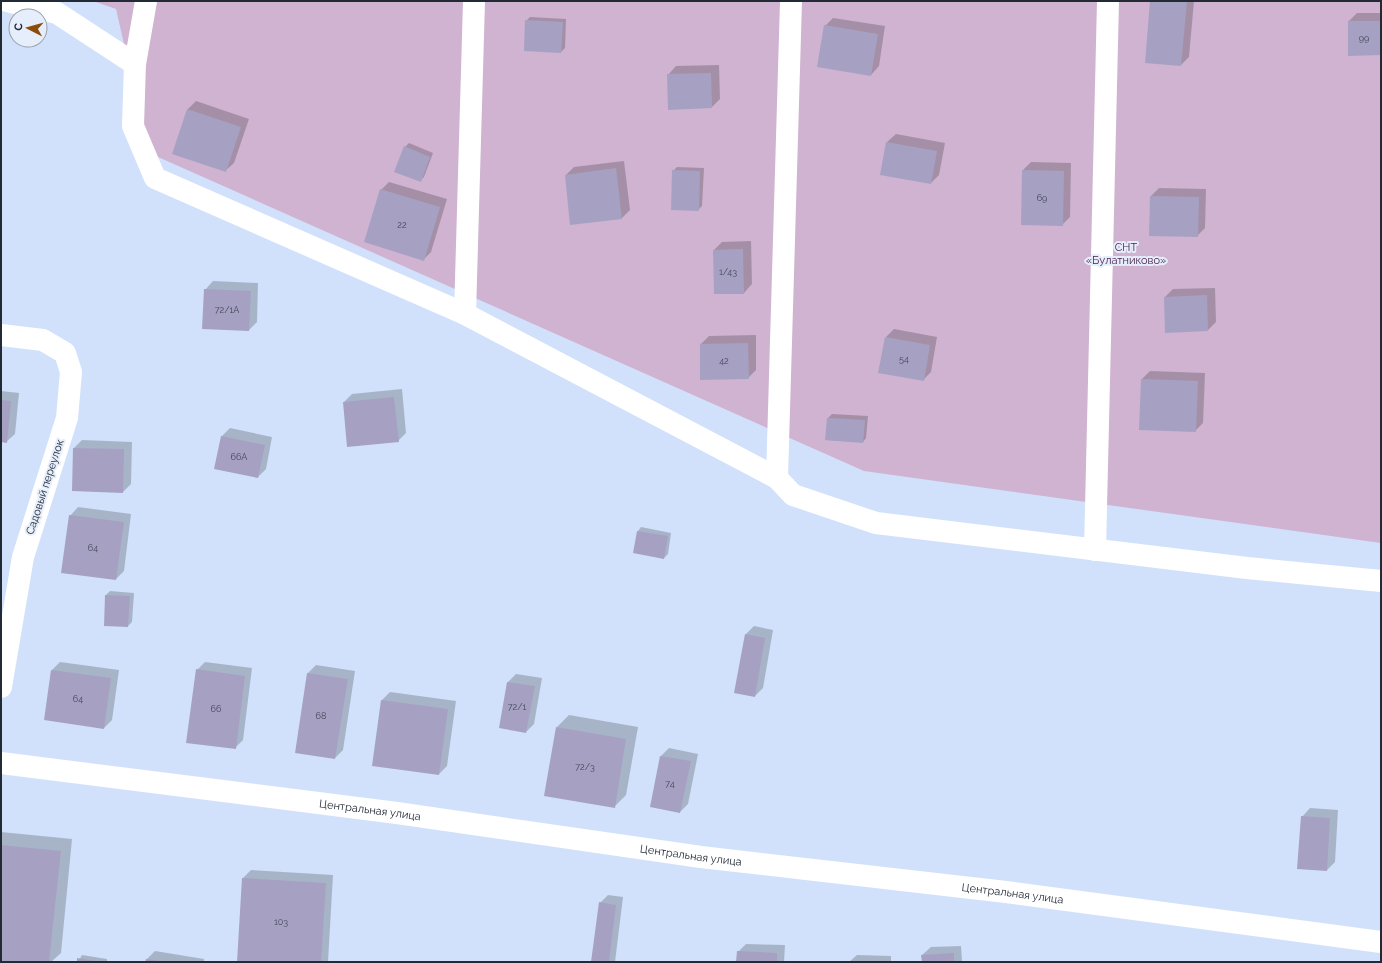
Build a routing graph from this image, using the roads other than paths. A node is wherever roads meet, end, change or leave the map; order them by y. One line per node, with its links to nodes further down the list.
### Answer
1 (7, 1): 6 (street)
2 (146, 1): 6 (street)
3 (474, 1): 7 (street)
4 (791, 1): 9 (street)
5 (1108, 1): 10 (street)
6 (135, 64): 7 (street)
7 (465, 314): 9 (street)
8 (1, 335): 12 (street, Садовый переулок)
9 (777, 478): 10 (street)
10 (1095, 550): 11 (street)
11 (1381, 582)
12 (1, 687)
13 (1, 763): 14 (street, Центральная улица)
14 (1381, 942)

